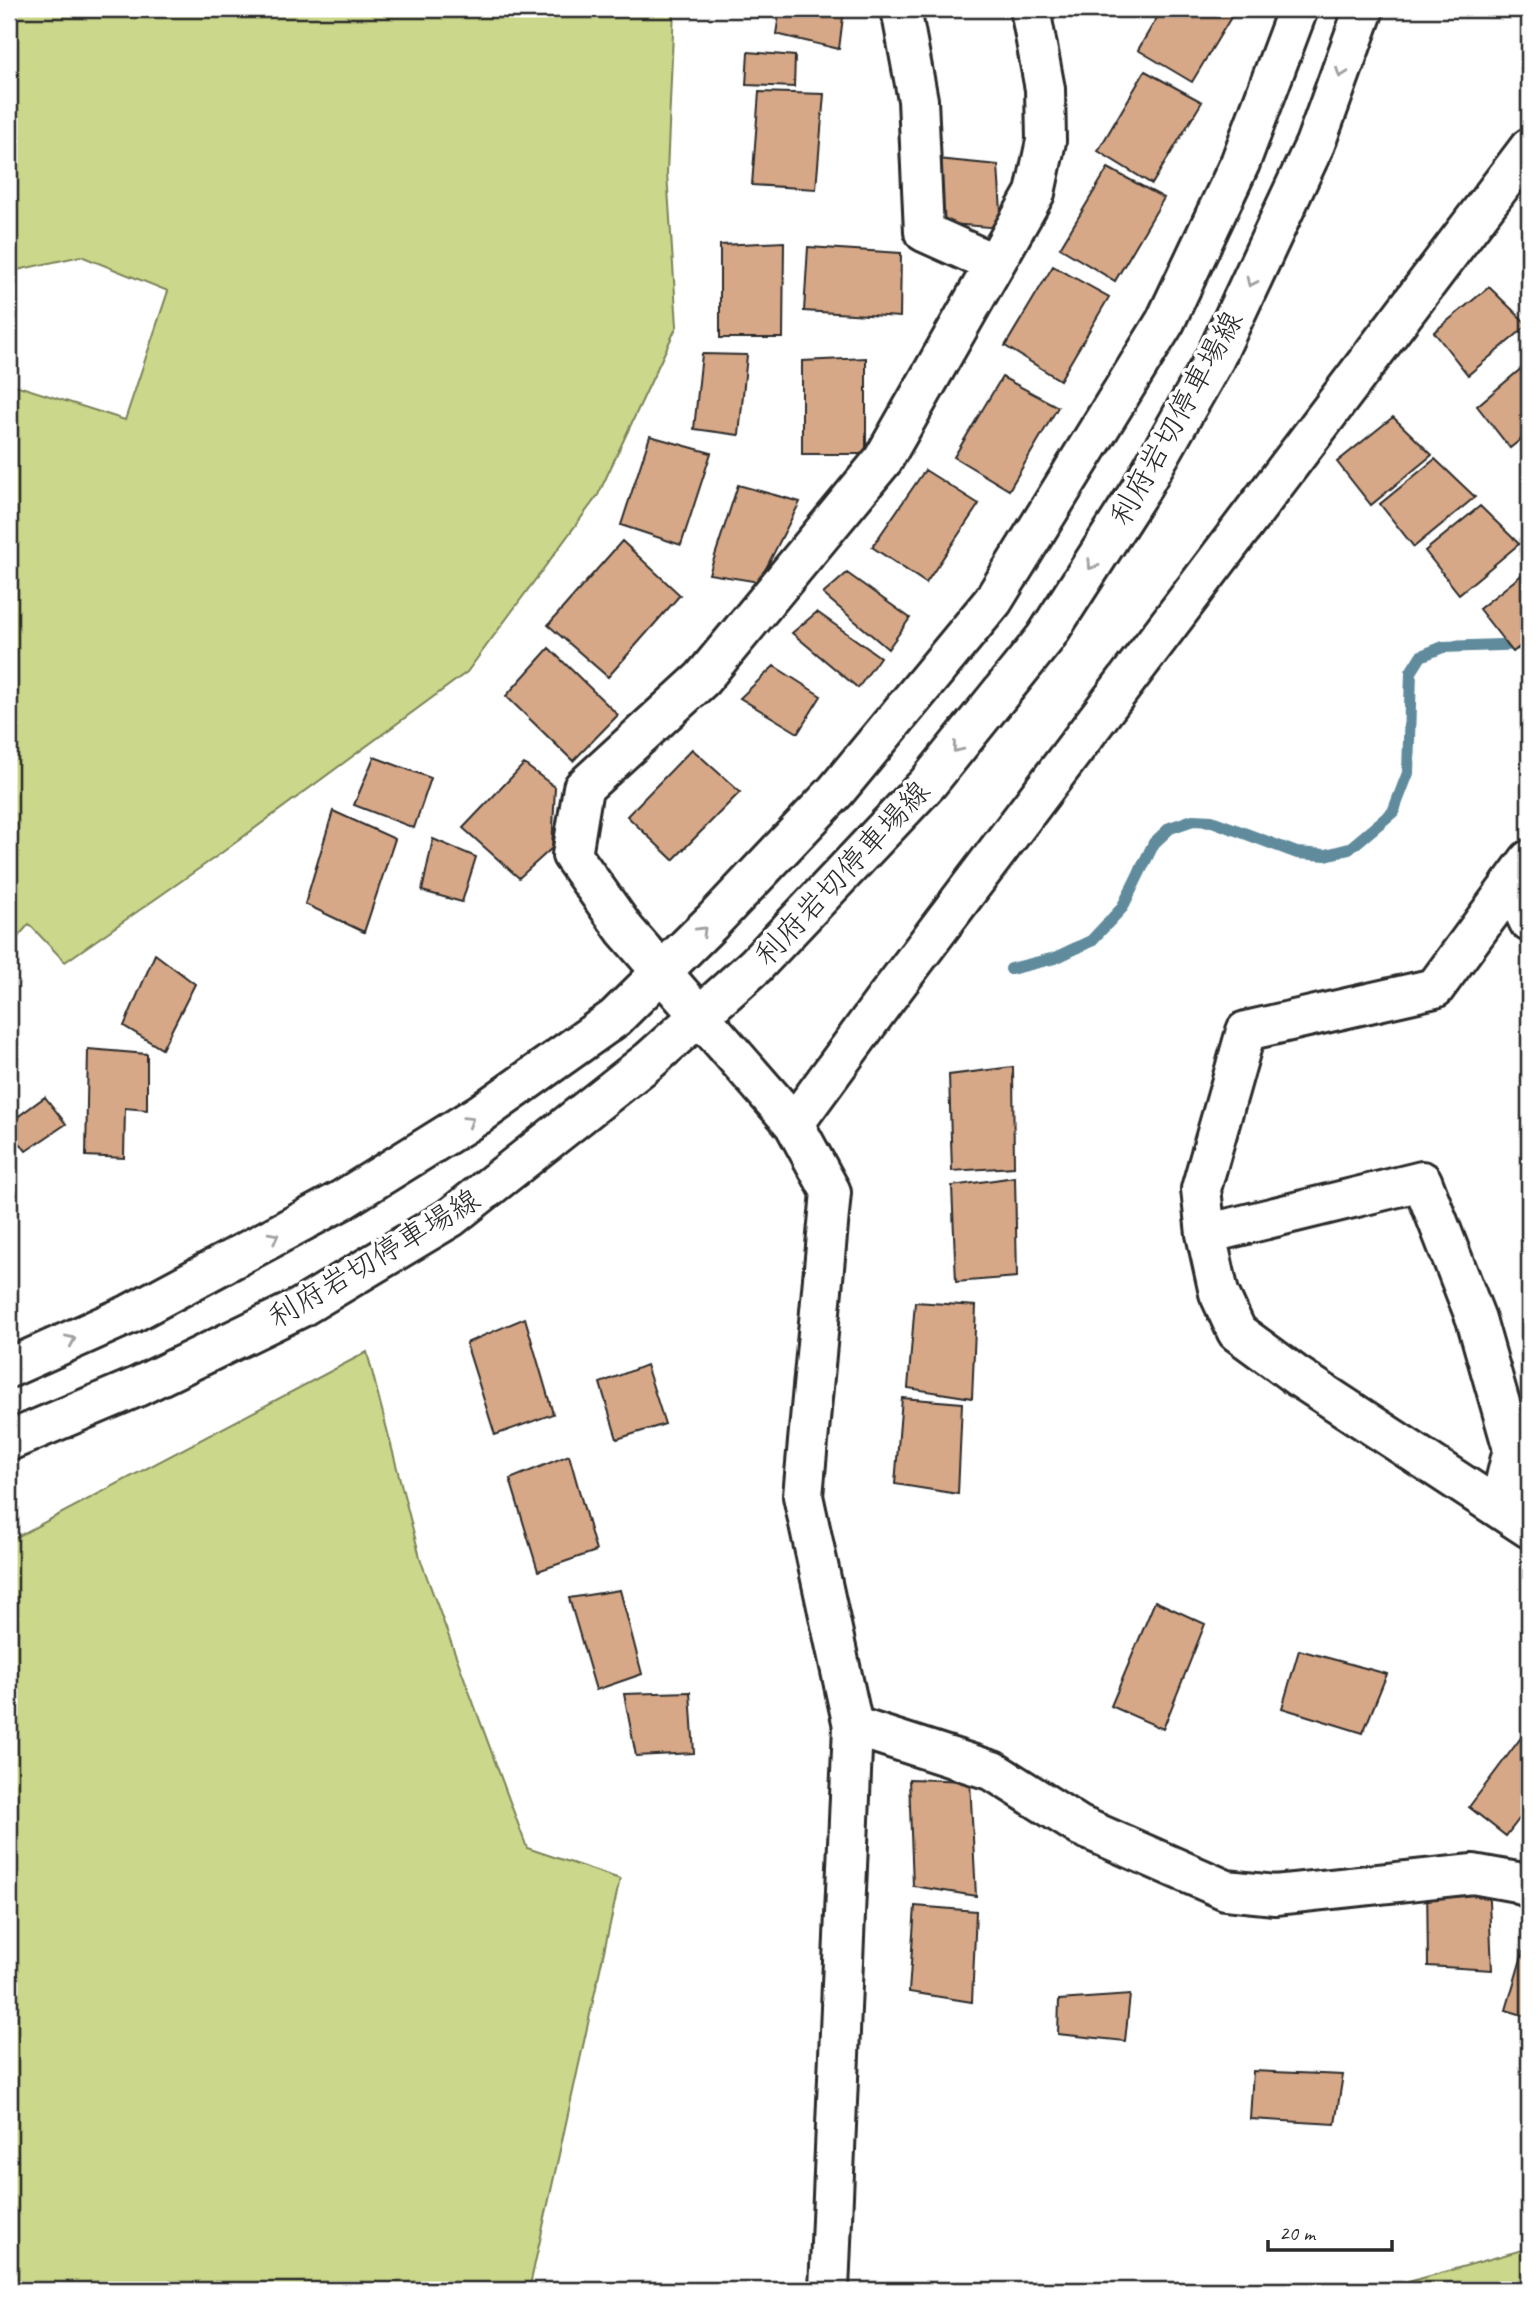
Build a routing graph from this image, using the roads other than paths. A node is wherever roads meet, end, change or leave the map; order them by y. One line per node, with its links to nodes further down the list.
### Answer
1 (901, 9): 6 (street)
2 (1030, 9): 6 (street)
3 (1298, 9): 9 (street, 利府岩切停車場線, one-way to 3)
4 (1364, 9): 10 (street, 利府岩切停車場線, one-way to 10)
5 (1529, 148): 11 (street)
6 (993, 263): 9 (street)
7 (1520, 872): 8 (street); 12 (street)
8 (1529, 922)
9 (663, 971): 10 (street); 13 (street, 利府岩切停車場線, one-way to 9)
10 (701, 1015): 11 (street); 14 (street, 利府岩切停車場線)
11 (794, 1124): 16 (street)
12 (1206, 1234): 15 (street); 15 (street)
13 (9, 1368)
14 (9, 1441)
15 (1514, 1518)
16 (853, 1726): 17 (street); 18 (street)
17 (1529, 1888)
18 (829, 2290)

